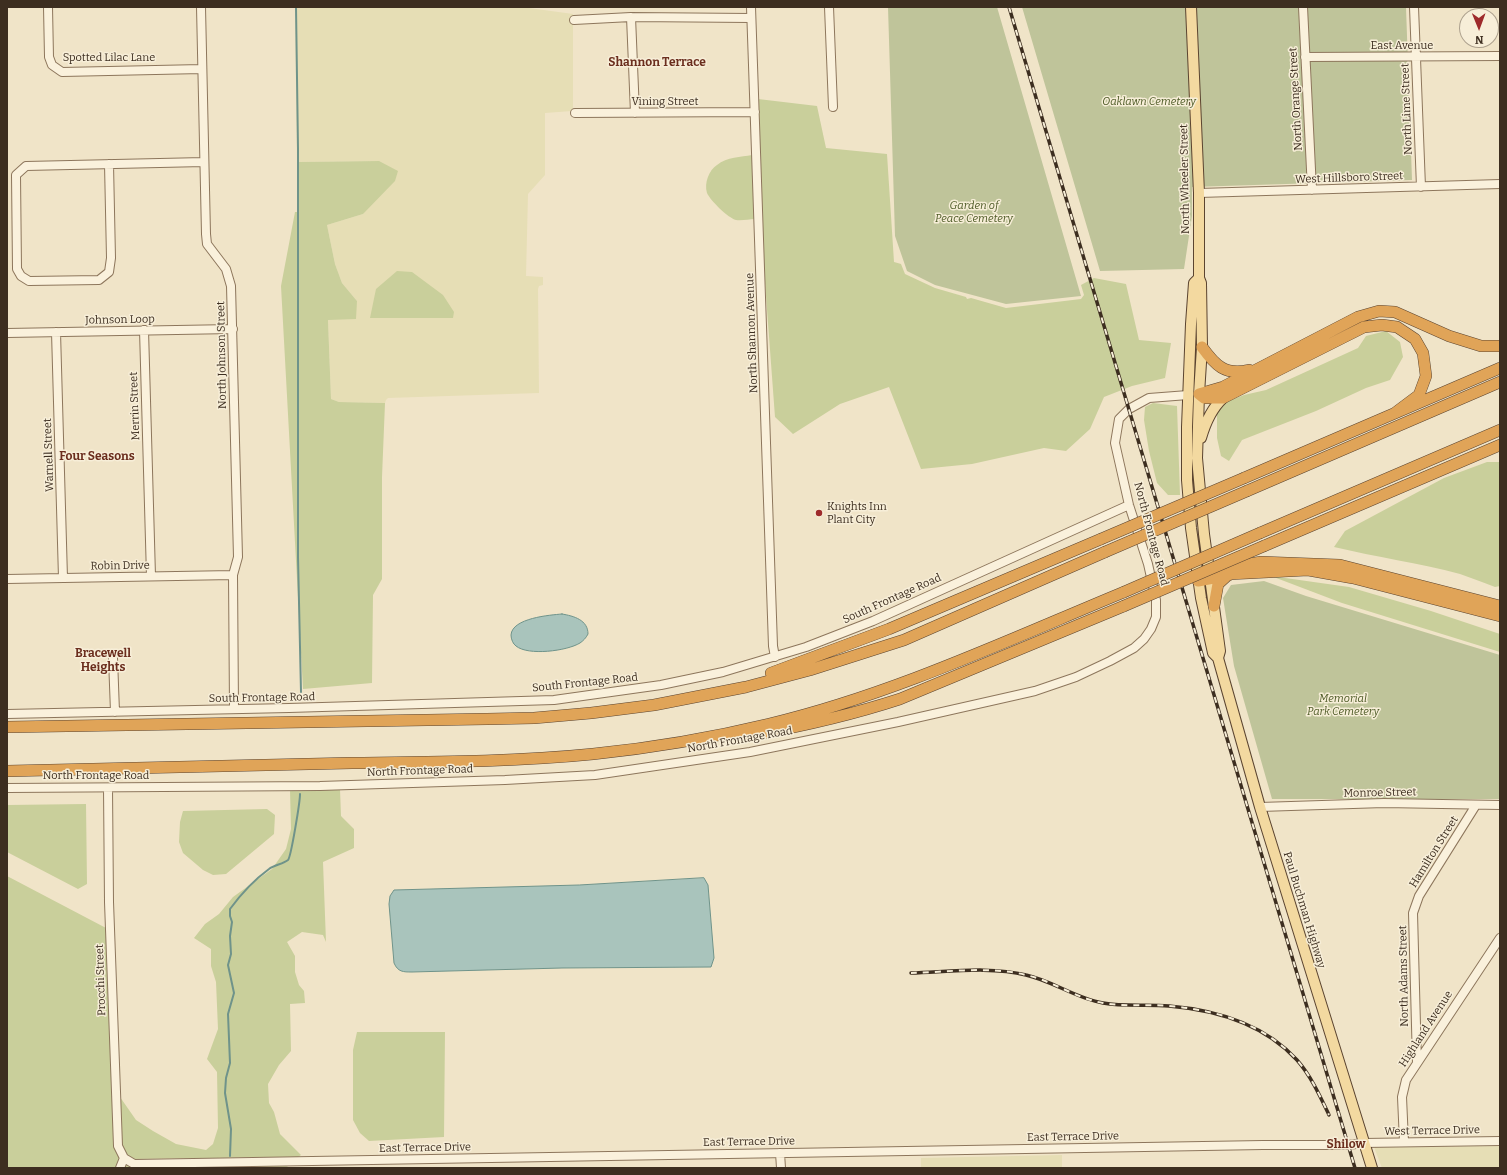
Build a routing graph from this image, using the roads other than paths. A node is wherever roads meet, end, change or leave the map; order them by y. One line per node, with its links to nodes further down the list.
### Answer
1 (48, 7): 14 (street, Spotted Lilac Lane)
2 (201, 7): 14 (street, North Johnson Street)
3 (751, 7): 9 (street, North Shannon Avenue)
4 (829, 7): 15 (street)
5 (1191, 7): 24 (main road, North Wheeler Street)
6 (1303, 7): 11 (street, North Orange Street)
7 (1414, 7): 13 (street, North Lime Street)
8 (631, 17): 9 (street); 10 (street); 18 (street)
9 (751, 18): 16 (street, North Shannon Avenue)
10 (574, 20)
11 (1305, 56): 13 (street, East Avenue); 23 (street, North Orange Street)
12 (1500, 56): 13 (street, East Avenue)
13 (1416, 57): 22 (street, North Lime Street)
14 (202, 68): 19 (street, North Johnson Street)
15 (833, 107)
16 (755, 112): 18 (street, Vining Street); 56 (street, North Shannon Avenue)
17 (575, 113): 18 (street, Vining Street)
18 (635, 113)
19 (204, 162): 20 (street); 26 (street, North Johnson Street)
20 (109, 164): 20 (street)
21 (1500, 184): 22 (street, West Hillsboro Street)
22 (1422, 187): 23 (street, West Hillsboro Street)
23 (1312, 190): 24 (street, West Hillsboro Street)
24 (1199, 193): 25 (main road, North Wheeler Street)
25 (1199, 278): 31 (main road, North Wheeler Street); 35 (main road, North Wheeler Street)
26 (233, 329): 27 (street, Johnson Loop); 48 (street, North Johnson Street)
27 (144, 330): 29 (street, Johnson Loop); 49 (street, Merrin Street)
28 (7, 332): 29 (street, Johnson Loop)
29 (56, 332): 51 (street, Warnell Street)
30 (1500, 346): 32 (highway)
31 (1202, 347): 32 (highway); 35 (main road, North Wheeler Street)
32 (1264, 367): 35 (highway)
33 (1500, 368): 37 (highway)
34 (1500, 382): 59 (highway, bridge)
35 (1194, 394): 36 (highway); 41 (main road, North Wheeler Street); 43 (street, North Frontage Road); 44 (main road, North Wheeler Street)
36 (1223, 398): 37 (highway); 41 (main road)
37 (1395, 413): 59 (highway, bridge)
38 (1500, 430): 64 (highway, bridge)
39 (1500, 445): 42 (highway)
40 (1500, 451): 42 (highway)
41 (1197, 452): 45 (main road, North Wheeler Street)
42 (1441, 470): 64 (highway, bridge)
43 (1129, 505): 56 (street, South Frontage Road); 67 (street, North Frontage Road)
44 (1191, 528): 50 (main road, Paul Buchman Highway)
45 (1204, 534): 46 (main road, Paul Buchman Highway)
46 (1209, 574): 47 (highway); 50 (highway); 53 (main road, Paul Buchman Highway); 54 (highway)
47 (1230, 574): 53 (highway); 55 (highway)
48 (233, 575): 49 (street, Robin Drive); 60 (street, North Johnson Street)
49 (151, 576): 51 (street, Robin Drive)
50 (1197, 577): 58 (main road, Paul Buchman Highway)
51 (64, 578): 52 (street, Robin Drive)
52 (7, 579)
53 (1214, 606): 58 (main road, Paul Buchman Highway)
54 (1500, 606)
55 (1500, 616)
56 (775, 657): 60 (street, South Frontage Road)
57 (113, 658): 61 (street)
58 (1218, 658): 70 (main road, Paul Buchman Highway)
59 (720, 692): 63 (highway)
60 (234, 709): 61 (street, South Frontage Road)
61 (115, 712): 62 (street, South Frontage Road)
62 (7, 714)
63 (7, 727)
64 (690, 740): 65 (highway)
65 (7, 771)
66 (7, 788): 67 (street, North Frontage Road)
67 (108, 788): 78 (street, Procchi Street)
68 (1476, 805): 69 (street, Monroe Street); 70 (street, Monroe Street); 71 (street, Hamilton Street)
69 (1500, 805)
70 (1260, 807): 76 (main road, Paul Buchman Highway)
71 (1413, 913): 73 (street, North Adams Street)
72 (1500, 938): 73 (street, Highland Avenue)
73 (1417, 1063): 75 (street, Highland Avenue)
74 (1500, 1140): 75 (street, West Terrace Drive)
75 (1404, 1142): 76 (street, West Terrace Drive)
76 (1364, 1143): 77 (street, East Terrace Drive); 81 (main road, Paul Buchman Highway)
77 (780, 1153): 78 (street, East Terrace Drive); 80 (street)
78 (124, 1158): 79 (street)
79 (120, 1168)
80 (781, 1168)
81 (1372, 1168)

